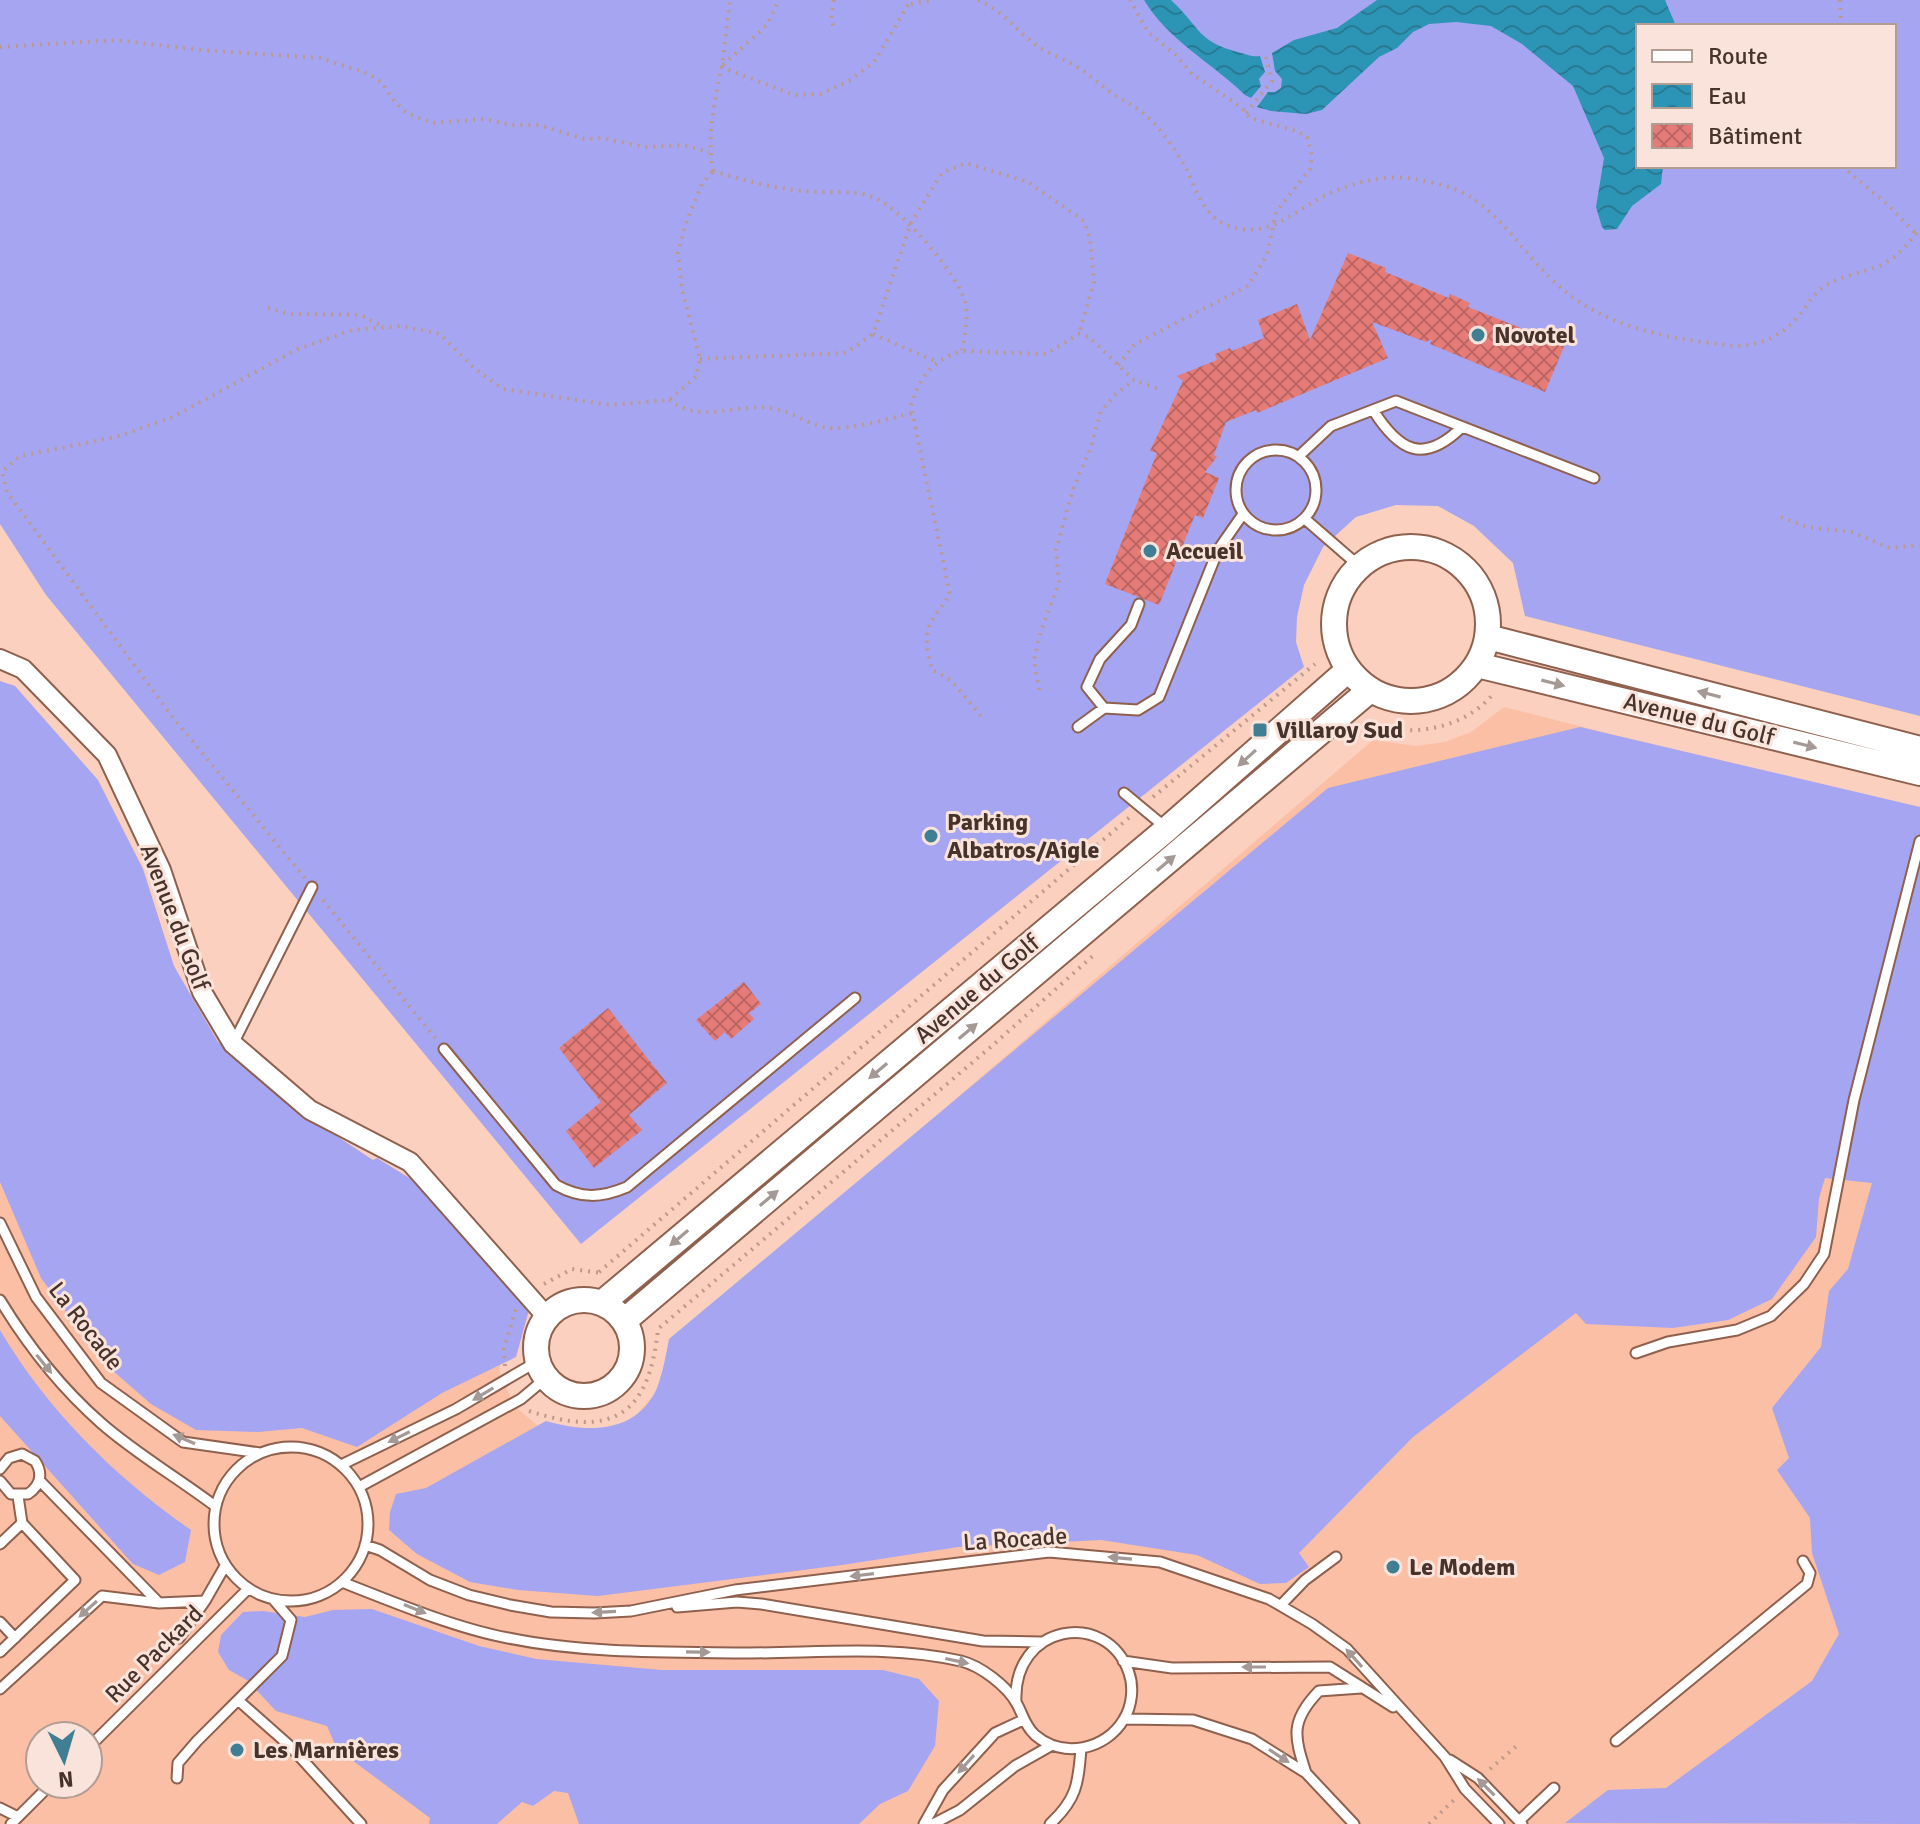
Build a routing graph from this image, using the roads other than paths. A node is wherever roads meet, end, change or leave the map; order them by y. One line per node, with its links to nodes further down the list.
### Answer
1 (1373, 410): 2 (lane); 2 (lane); 3 (lane)
2 (1462, 427): 4 (lane)
3 (1299, 456): 5 (lane); 6 (lane)
4 (1594, 478)
5 (1243, 514): 6 (lane); 14 (lane)
6 (1305, 519): 7 (lane)
7 (1358, 565): 9 (street); 12 (street)
8 (1139, 604): 14 (lane)
9 (1488, 637): 11 (street); 16 (street, Avenue du Golf, one-way to 9)
10 (0, 659): 23 (street, Avenue du Golf)
11 (1477, 665): 13 (street); 17 (street, Avenue du Golf, one-way to 17)
12 (1348, 670): 13 (street); 19 (street, Avenue du Golf, one-way to 19)
13 (1370, 690): 29 (street, Avenue du Golf, one-way to 13)
14 (1104, 708): 15 (lane)
15 (1078, 727)
16 (1920, 749)
17 (1920, 773)
18 (1124, 793): 19 (lane)
19 (1167, 829): 27 (street, Avenue du Golf, one-way to 27)
20 (1920, 841): 30 (lane)
21 (312, 887): 23 (lane)
22 (855, 998): 24 (lane)
23 (233, 1044): 28 (street, Avenue du Golf)
24 (444, 1049)
25 (0, 1223): 32 (lane, La Rocade, one-way to 25)
26 (0, 1300): 39 (lane, one-way to 39)
27 (602, 1303): 28 (street); 29 (street)
28 (547, 1317): 31 (street)
29 (624, 1321): 31 (street)
30 (1636, 1353)
31 (542, 1370): 33 (lane, one-way to 33); 37 (lane)
32 (260, 1453): 33 (lane); 39 (lane)
33 (341, 1465): 37 (lane)
34 (0, 1469): 36 (lane)
35 (0, 1481): 38 (lane)
36 (40, 1481): 38 (lane); 50 (lane)
37 (359, 1487): 42 (lane)
38 (18, 1496): 40 (lane)
39 (215, 1506): 45 (lane)
40 (22, 1523): 41 (lane); 54 (lane)
41 (0, 1544)
42 (365, 1545): 46 (lane); 52 (lane, La Rocade, one-way to 42)
43 (1336, 1557): 51 (lane)
44 (1803, 1561): 67 (lane)
45 (225, 1566): 47 (lane); 49 (lane, Rue Packard)
46 (342, 1582): 48 (lane); 62 (lane, one-way to 62)
47 (248, 1589): 48 (lane); 66 (lane, Rue Packard)
48 (273, 1599): 61 (lane)
49 (205, 1601): 50 (lane, Rue Packard); 55 (lane)
50 (159, 1603): 60 (lane, Rue Packard, one-way to 60)
51 (1281, 1605): 52 (lane, La Rocade, one-way to 52); 63 (lane, La Rocade, one-way to 51)
52 (631, 1611): 56 (lane, La Rocade)
53 (0, 1622): 54 (lane)
54 (15, 1638): 57 (lane)
55 (179, 1638)
56 (1042, 1642): 58 (lane); 62 (lane)
57 (0, 1652)
58 (1123, 1661): 59 (lane, La Rocade, one-way to 58); 64 (lane)
59 (1361, 1688): 63 (lane, La Rocade); 71 (lane)
60 (0, 1689)
61 (239, 1701): 72 (lane); 78 (lane)
62 (1016, 1702): 65 (lane)
63 (1403, 1713): 70 (lane, La Rocade)
64 (1125, 1719): 69 (lane); 71 (lane, one-way to 71)
65 (1023, 1720): 68 (lane); 79 (lane, one-way to 79)
66 (104, 1732)
67 (1616, 1741)
68 (1052, 1745): 69 (lane); 80 (lane)
69 (1081, 1749): 81 (lane)
70 (1445, 1757): 77 (lane, La Rocade, one-way to 70); 83 (lane, La Rocade)
71 (1306, 1773): 82 (lane)
72 (177, 1778)
73 (1554, 1788): 77 (lane)
74 (35, 1800): 76 (lane)
75 (0, 1808): 76 (lane)
76 (15, 1820)
77 (1520, 1823)
78 (361, 1824)
79 (924, 1824)
80 (933, 1824)
81 (1050, 1824)
82 (1354, 1824)
83 (1499, 1824)

